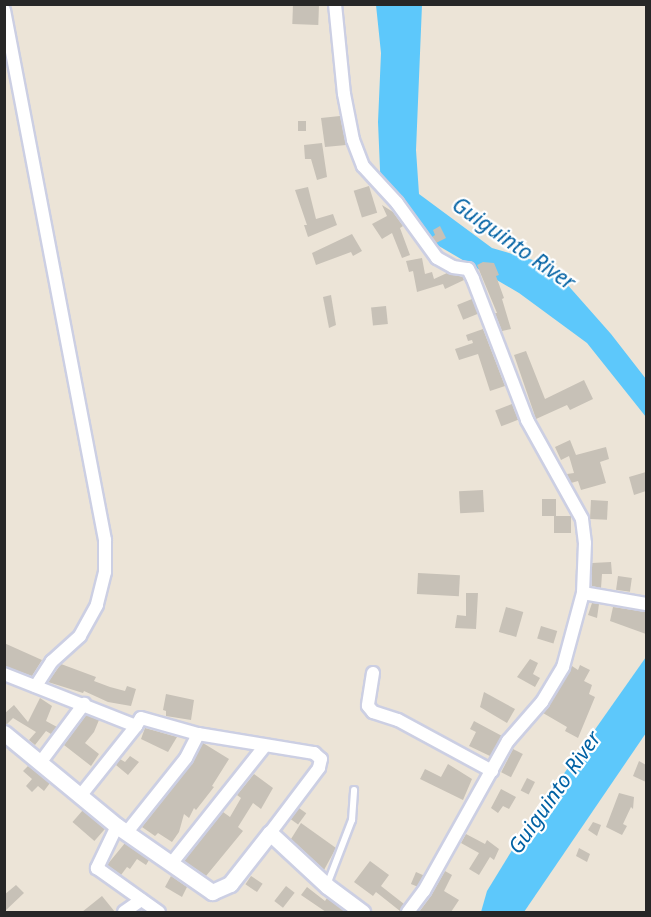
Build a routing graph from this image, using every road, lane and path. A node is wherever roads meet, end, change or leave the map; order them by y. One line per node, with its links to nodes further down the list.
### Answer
1 (336, 4): 3 (street)
2 (4, 10): 7 (street)
3 (583, 593): 4 (street); 14 (street)
4 (646, 604)
5 (373, 673): 14 (street)
6 (4, 674): 7 (street)
7 (36, 686): 8 (street)
8 (84, 704): 9 (street); 13 (street)
9 (136, 726): 11 (street); 16 (street)
10 (4, 734): 13 (street)
11 (198, 734): 12 (street); 17 (street)
12 (265, 746): 18 (street); 19 (street)
13 (40, 763): 16 (street)
14 (492, 771): 25 (street)
15 (354, 790): 20 (lane)
16 (81, 795): 17 (street)
17 (122, 829): 19 (street); 21 (street)
18 (270, 832): 19 (street); 20 (street)
19 (171, 864)
20 (327, 886): 24 (street)
21 (141, 900): 22 (street); 23 (street)
22 (124, 912)
23 (159, 912)
24 (362, 912)
25 (408, 912)

